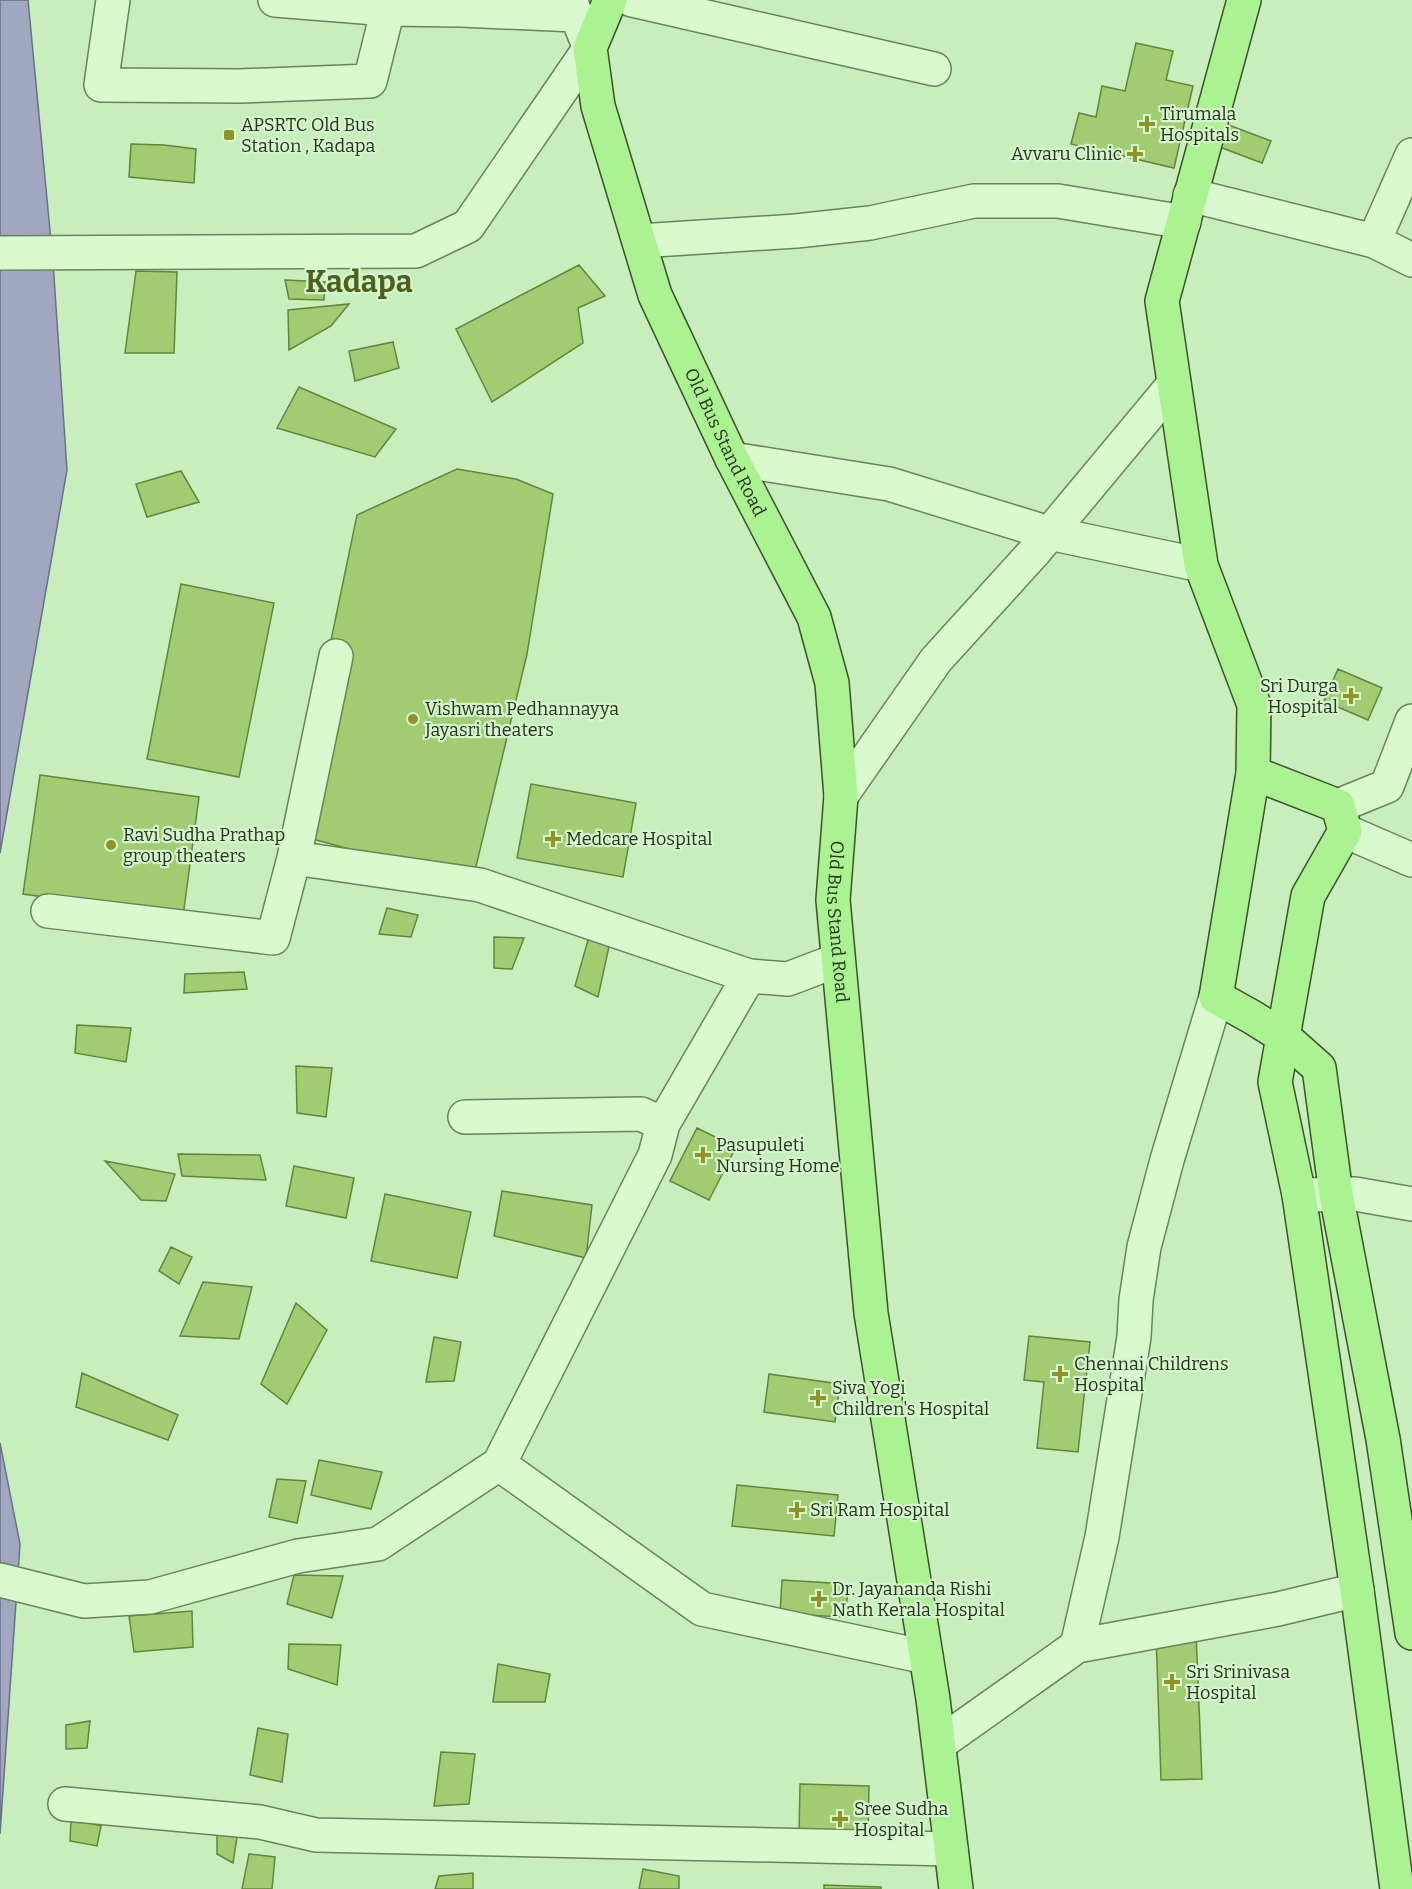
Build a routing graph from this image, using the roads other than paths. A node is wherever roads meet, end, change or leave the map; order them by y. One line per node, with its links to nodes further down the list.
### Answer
1 (113, 0): 7 (street)
2 (275, 0): 7 (street)
3 (610, 0): 8 (main road)
4 (632, 0): 9 (street)
5 (1244, 0): 11 (main road)
6 (573, 7): 7 (street); 8 (street)
7 (388, 9)
8 (590, 48): 13 (main road, Old Bus Stand Road); 14 (street)
9 (934, 69)
10 (1412, 155): 12 (street)
11 (1187, 208): 12 (street); 13 (street); 16 (main road)
12 (1374, 241): 15 (street)
13 (639, 242): 17 (main road, Old Bus Stand Road)
14 (0, 253)
15 (1412, 260)
16 (1174, 384): 18 (street); 19 (main road)
17 (732, 459): 18 (street); 23 (main road, Old Bus Stand Road)
18 (1049, 533): 19 (street); 23 (street)
19 (1202, 565): 22 (main road)
20 (336, 656): 25 (street)
21 (1412, 721): 24 (street)
22 (1253, 773): 24 (main road); 30 (main road)
23 (841, 796): 28 (main road, Old Bus Stand Road)
24 (1342, 818): 26 (street); 31 (main road)
25 (294, 858): 27 (street); 29 (street)
26 (1412, 860)
27 (48, 911)
28 (838, 960): 29 (street); 42 (main road, Old Bus Stand Road)
29 (749, 976): 33 (street)
30 (1216, 997): 31 (main road); 41 (street)
31 (1284, 1037): 34 (main road); 35 (main road)
32 (465, 1118): 33 (street)
33 (663, 1124): 37 (street)
34 (1299, 1194): 35 (street); 39 (main road)
35 (1336, 1194): 36 (street); 40 (main road)
36 (1412, 1204)
37 (499, 1464): 38 (street); 42 (street)
38 (0, 1580)
39 (1357, 1590): 41 (street); 47 (main road)
40 (1412, 1632)
41 (1077, 1646): 43 (street)
42 (926, 1658): 43 (main road, Old Bus Stand Road)
43 (939, 1744): 45 (main road, Old Bus Stand Road)
44 (65, 1803): 45 (street)
45 (951, 1849): 46 (main road, Old Bus Stand Road)
46 (956, 1889)
47 (1397, 1889)

